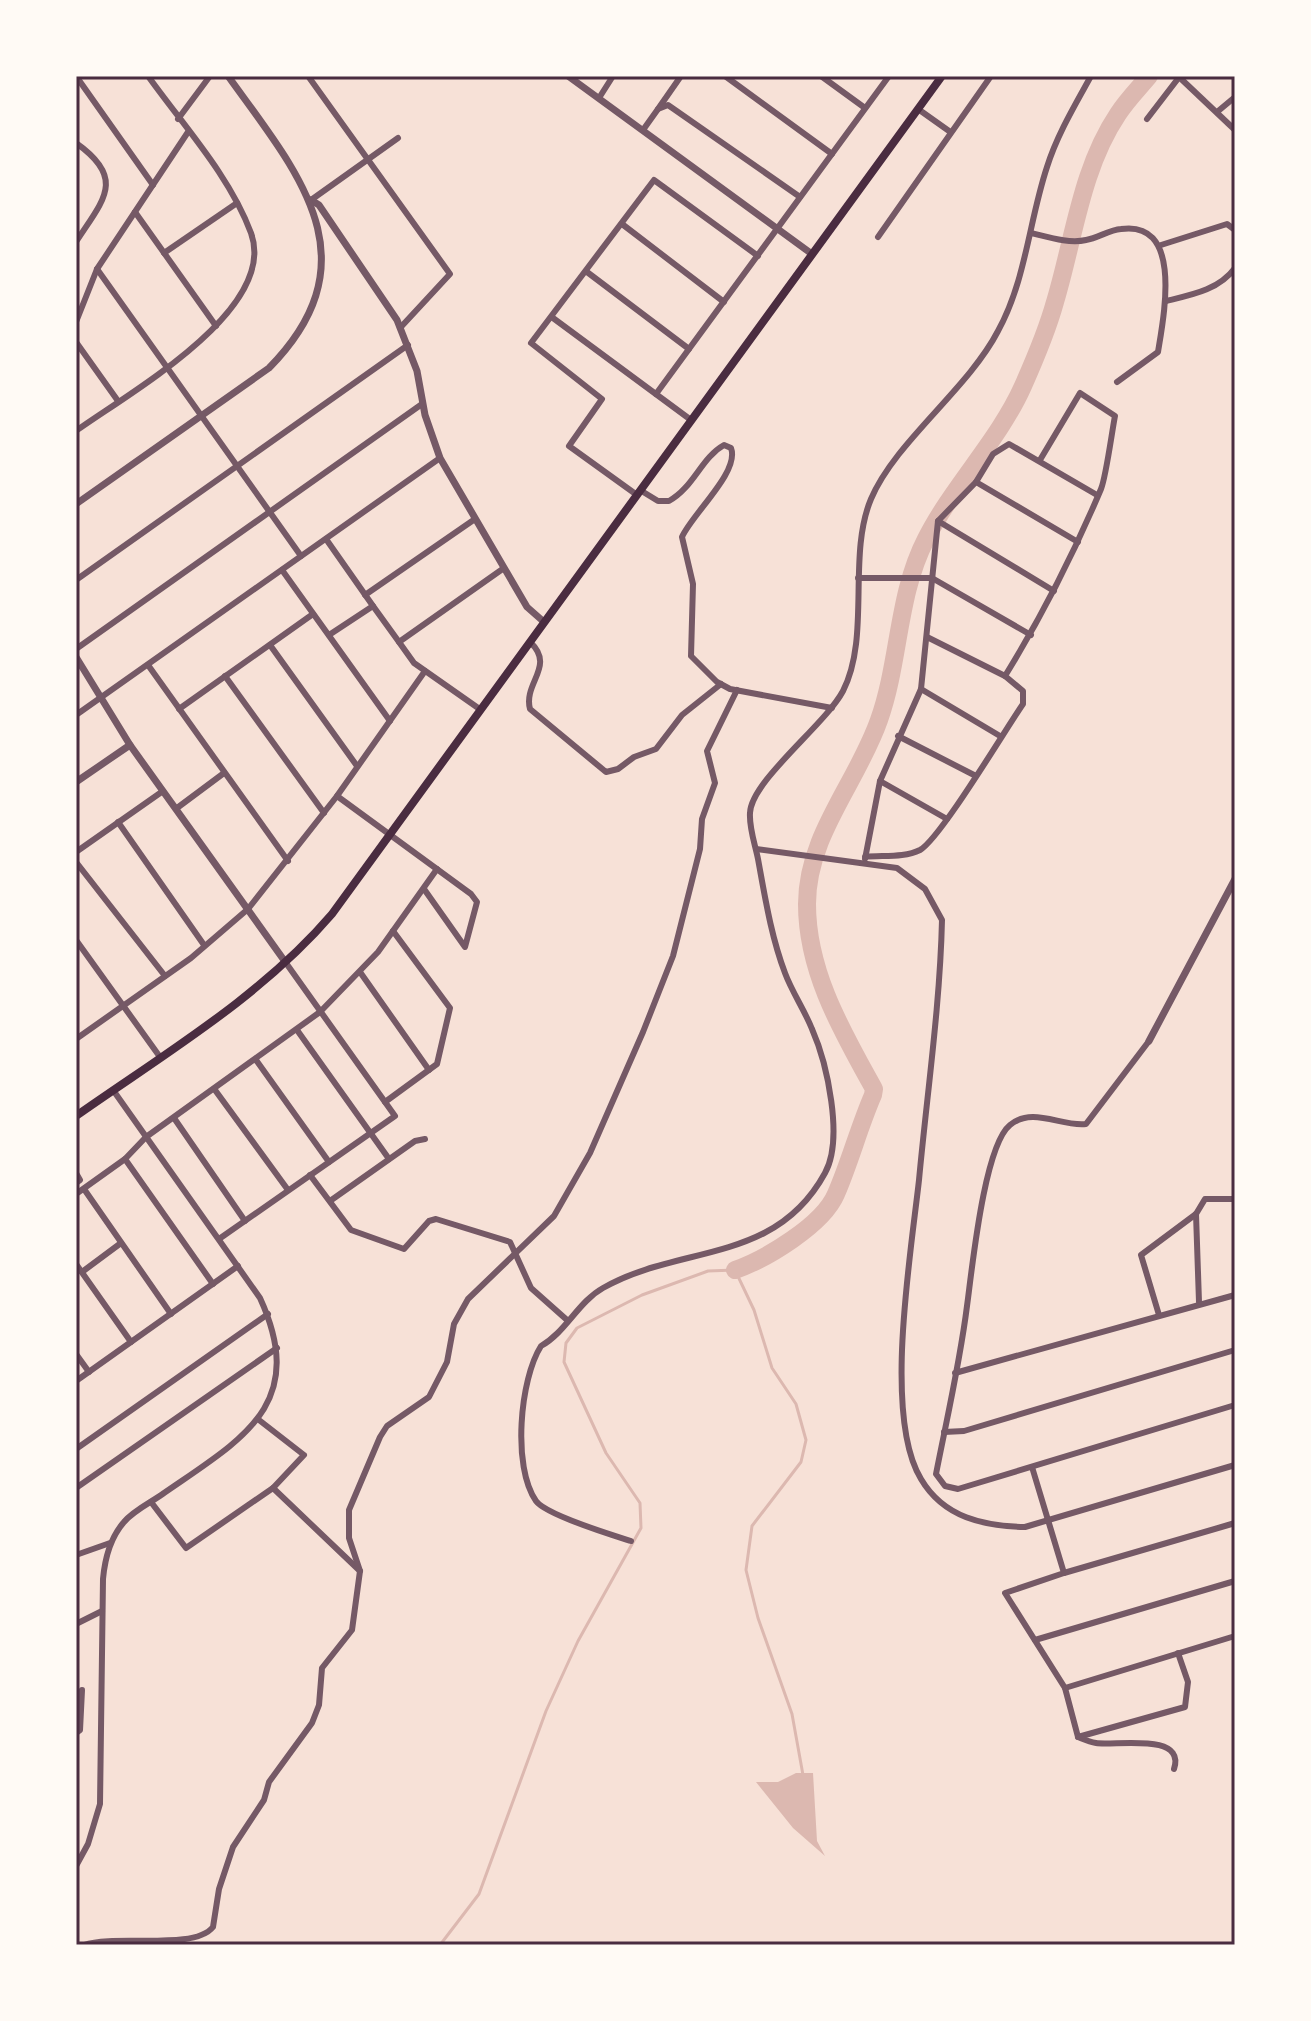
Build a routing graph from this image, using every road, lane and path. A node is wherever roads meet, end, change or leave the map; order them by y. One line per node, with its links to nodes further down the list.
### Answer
1 (76, 76): 32 (street)
2 (148, 76): 22 (street)
3 (210, 76): 22 (street)
4 (228, 76): 34 (street)
5 (308, 76): 31 (street)
6 (568, 76): 17 (street)
7 (613, 76): 17 (street)
8 (681, 76): 19 (street)
9 (725, 76): 30 (street)
10 (821, 76): 18 (street)
11 (889, 76): 18 (street)
12 (942, 76): 20 (main road)
13 (991, 76): 26 (street)
14 (1091, 76): 40 (street)
15 (1179, 76): 21 (street); 23 (street)
16 (1235, 97): 21 (street)
17 (599, 98): 24 (street)
18 (865, 108): 30 (street)
19 (658, 109): 24 (street); 33 (street)
20 (918, 109): 26 (street); 45 (main road)
21 (1217, 112): 25 (street)
22 (178, 119): 27 (street)
23 (1147, 119)
24 (643, 130): 38 (street)
25 (1235, 130)
26 (949, 131): 41 (street)
27 (188, 132): 32 (street); 35 (street)
28 (398, 138): 31 (street)
29 (76, 143): 42 (street)
30 (832, 154): 33 (street)
31 (368, 159): 34 (street); 55 (street)
32 (153, 185): 36 (street)
33 (800, 197): 38 (street)
34 (311, 200): 55 (street); 64 (street)
35 (237, 203): 44 (street); 54 (street)
36 (135, 212): 44 (street); 48 (street)
37 (622, 224): 46 (street); 49 (street); 51 (street)
38 (777, 228): 45 (street); 46 (street)
39 (1235, 230): 43 (street)
40 (1031, 233): 43 (street); 82 (street)
41 (878, 237)
42 (76, 242)
43 (1161, 245): 50 (street)
44 (164, 253): 54 (street)
45 (812, 254): 65 (main road)
46 (758, 256): 51 (street)
47 (1235, 268): 50 (street)
48 (97, 269): 53 (street); 59 (street)
49 (587, 272): 52 (street); 58 (street)
50 (1166, 301): 60 (street)
51 (724, 302): 58 (street)
52 (553, 318): 61 (street); 71 (street)
53 (76, 322)
54 (216, 326): 59 (street)
55 (400, 328): 57 (street)
56 (76, 342): 62 (street)
57 (408, 345): 63 (street); 69 (street)
58 (689, 349): 61 (street)
59 (166, 366): 62 (street); 64 (street)
60 (1117, 382)
61 (656, 394): 65 (street)
62 (118, 401): 66 (street)
63 (422, 404): 67 (street); 74 (street)
64 (202, 416): 69 (street); 73 (street)
65 (691, 420): 71 (main road)
66 (76, 431)
67 (440, 458): 75 (street); 77 (street)
68 (1040, 460): 70 (street); 72 (street); 72 (street)
69 (237, 466): 74 (street); 84 (street)
70 (976, 482): 76 (street); 78 (street)
71 (639, 493): 89 (main road); 102 (street)
72 (1097, 495): 78 (street)
73 (76, 504)
74 (270, 512): 79 (street); 96 (street)
75 (475, 519): 80 (street); 86 (street)
76 (938, 521): 83 (street); 85 (street)
77 (326, 539): 79 (street); 86 (street)
78 (1078, 542): 85 (street)
79 (301, 556): 81 (street)
80 (504, 568): 89 (street); 93 (street)
81 (282, 570): 88 (street); 98 (street)
82 (858, 578): 83 (street); 106 (street)
83 (932, 578): 91 (street); 92 (street)
84 (76, 580)
85 (1054, 591): 91 (street)
86 (365, 595): 87 (street)
87 (373, 606): 90 (street); 93 (street)
88 (313, 614): 90 (street); 95 (street)
89 (544, 622): 94 (main road)
90 (329, 635): 110 (street)
91 (1031, 635): 101 (street)
92 (927, 637): 101 (street); 103 (street)
93 (399, 642): 99 (street)
94 (530, 642): 102 (street); 108 (main road)
95 (270, 645): 100 (street); 114 (street)
96 (76, 649)
97 (76, 657): 105 (street)
98 (148, 665): 105 (street); 107 (street)
99 (425, 671): 108 (street); 110 (street)
100 (225, 676): 107 (street); 122 (street)
101 (1005, 676): 112 (street)
102 (721, 684): 104 (street)
103 (921, 689): 111 (street); 112 (street)
104 (737, 690): 106 (street); 172 (street)
105 (100, 699): 109 (street); 113 (street)
106 (832, 708): 126 (street)
107 (179, 709): 115 (street)
108 (481, 710): 125 (main road)
109 (76, 715)
110 (390, 721): 114 (street)
111 (898, 736): 116 (street); 117 (street)
112 (1000, 736): 116 (street)
113 (130, 745): 118 (street); 119 (street)
114 (357, 766): 120 (street)
115 (224, 773): 121 (street); 129 (street)
116 (974, 775): 123 (street)
117 (880, 781): 123 (street); 128 (street)
118 (76, 782)
119 (163, 791): 121 (street); 124 (street)
120 (337, 796): 122 (street); 125 (street)
121 (177, 808): 134 (street)
122 (324, 813): 129 (street)
123 (947, 819): 128 (street)
124 (118, 822): 127 (street); 137 (street)
125 (390, 835): 131 (street); 138 (main road)
126 (756, 849): 128 (street); 182 (street)
127 (76, 852)
128 (865, 860): 199 (street)
129 (288, 861): 134 (street)
130 (76, 862): 140 (street)
131 (437, 869): 133 (street); 133 (street)
132 (1235, 879): 145 (street)
133 (424, 889): 135 (street)
134 (248, 909): 137 (street); 138 (street)
135 (393, 931): 139 (street); 148 (street)
136 (76, 940): 141 (street)
137 (204, 945): 140 (street)
138 (286, 963): 142 (street); 146 (main road)
139 (360, 972): 142 (street); 148 (street)
140 (165, 976): 141 (street)
141 (123, 1006): 144 (street); 146 (street)
142 (320, 1012): 143 (street); 151 (street)
143 (297, 1030): 147 (street); 154 (street)
144 (77, 1037)
145 (1149, 1041): 188 (street)
146 (160, 1057): 149 (main road)
147 (256, 1060): 150 (street); 159 (street)
148 (429, 1070): 151 (street)
149 (113, 1090): 152 (main road); 155 (street)
150 (215, 1090): 153 (street); 164 (street)
151 (385, 1102): 154 (street)
152 (76, 1116)
153 (174, 1118): 155 (street); 169 (street)
154 (370, 1133): 158 (street); 159 (street)
155 (146, 1137): 157 (street); 170 (street)
156 (425, 1139): 158 (street)
157 (125, 1159): 163 (street); 176 (street)
158 (389, 1159): 167 (street)
159 (329, 1162): 161 (street)
160 (76, 1173): 162 (street)
161 (310, 1175): 164 (street); 167 (street)
162 (76, 1183)
163 (84, 1189): 165 (street); 171 (street)
164 (288, 1190): 169 (street)
165 (76, 1194)
166 (1235, 1199): 168 (street)
167 (330, 1201): 172 (street)
168 (1196, 1214): 178 (street); 181 (street)
169 (245, 1221): 170 (street)
170 (219, 1239): 174 (street)
171 (121, 1243): 175 (street); 179 (street)
172 (516, 1251): 182 (street); 204 (street)
173 (76, 1264): 175 (street)
174 (238, 1266): 176 (street); 180 (street)
175 (82, 1272): 183 (street)
176 (213, 1284): 179 (street)
177 (1235, 1295): 178 (street)
178 (1199, 1302): 181 (street)
179 (171, 1314): 183 (street)
180 (268, 1314): 184 (street); 193 (street)
181 (1159, 1315): 188 (street)
182 (567, 1320): 201 (street)
183 (131, 1342): 187 (street)
184 (277, 1348): 191 (street); 196 (street)
185 (1235, 1350): 192 (street)
186 (76, 1354): 187 (street)
187 (89, 1372): 189 (street)
188 (955, 1373): 192 (street)
189 (76, 1381)
190 (1235, 1405): 195 (street)
191 (259, 1420): 197 (street); 198 (street)
192 (944, 1432): 195 (street)
193 (76, 1449)
194 (1235, 1465): 199 (street)
195 (1032, 1467): 199 (street)
196 (76, 1488)
197 (273, 1488): 198 (street); 204 (street)
198 (151, 1502): 202 (street)
199 (1048, 1521): 205 (street)
200 (1235, 1523): 205 (street)
201 (631, 1541)
202 (110, 1543): 203 (street); 207 (street)
203 (76, 1555)
204 (360, 1571): 218 (street)
205 (1064, 1573): 210 (street)
206 (1235, 1581): 210 (street)
207 (102, 1611): 208 (street); 217 (street)
208 (76, 1624)
209 (1235, 1636): 211 (street)
210 (1035, 1640): 212 (street)
211 (1178, 1653): 212 (street); 215 (street)
212 (1065, 1688): 215 (street)
213 (76, 1695): 214 (street)
214 (76, 1733)
215 (1078, 1737): 216 (street)
216 (1174, 1769)
217 (76, 1866)
218 (84, 1945)

